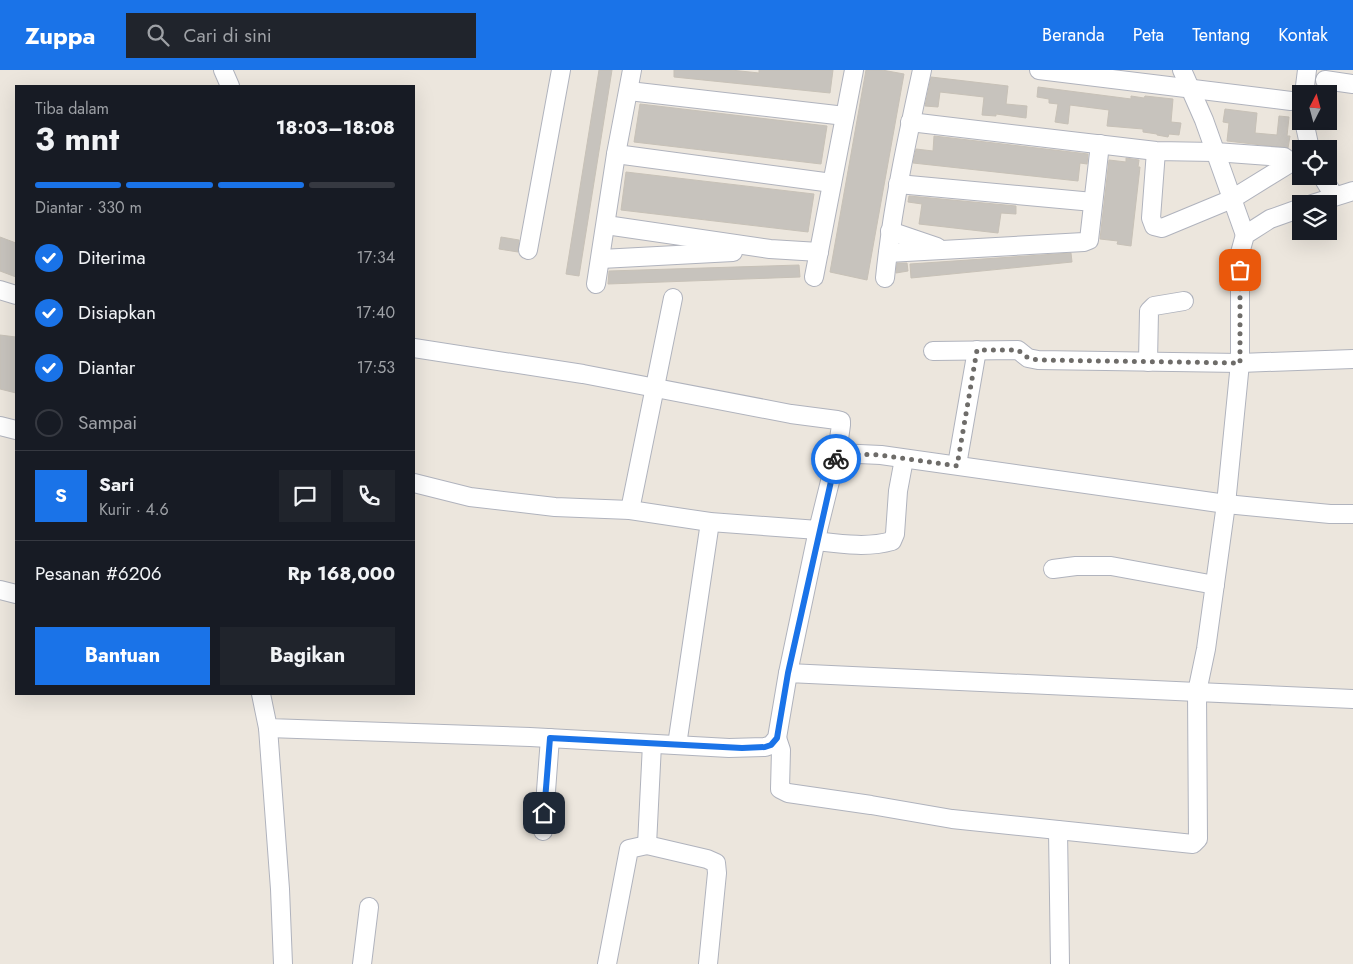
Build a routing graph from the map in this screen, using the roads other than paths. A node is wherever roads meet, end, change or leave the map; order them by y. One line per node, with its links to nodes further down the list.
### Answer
1 (224, 70): 11 (street)
2 (562, 70): 32 (street)
3 (632, 70): 14 (street)
4 (854, 70): 16 (street)
5 (922, 70): 17 (street)
6 (1039, 70): 13 (street)
7 (1182, 70): 13 (street)
8 (1307, 70): 12 (street)
9 (1325, 80): 10 (street)
10 (1353, 84)
11 (230, 85)
12 (1301, 85)
13 (1190, 89): 15 (street); 20 (street)
14 (629, 91): 16 (street); 21 (street)
15 (1292, 97)
16 (845, 116): 22 (street)
17 (910, 122): 18 (street); 23 (street)
18 (1100, 144): 19 (street); 27 (street)
19 (1156, 151): 20 (street); 26 (street)
20 (1215, 152): 26 (street); 26 (street)
21 (616, 154): 22 (street); 29 (street)
22 (832, 183): 35 (street)
23 (898, 184): 27 (street); 30 (street)
24 (1333, 185): 25 (street)
25 (1343, 193)
26 (1232, 200): 31 (street)
27 (1093, 202): 34 (street)
28 (1292, 211): 31 (street)
29 (606, 225): 33 (street); 37 (street)
30 (890, 231): 34 (street); 36 (street)
31 (1245, 235): 50 (street)
32 (528, 250)
33 (770, 250): 35 (street); 37 (street)
34 (944, 250): 36 (street)
35 (819, 252): 38 (street)
36 (888, 253): 39 (street)
37 (601, 259): 40 (street)
38 (814, 277)
39 (885, 278)
40 (596, 284)
41 (0, 290): 42 (street)
42 (15, 295)
43 (673, 298): 51 (street)
44 (1184, 301): 49 (street)
45 (415, 348): 51 (street)
46 (977, 350): 47 (street); 49 (street); 56 (street)
47 (934, 351)
48 (1353, 359): 50 (street)
49 (1148, 362): 50 (street)
50 (1240, 363): 58 (street)
51 (654, 388): 54 (street); 59 (street)
52 (0, 426): 53 (street)
53 (15, 430)
54 (837, 453): 55 (street); 62 (street)
55 (904, 459): 56 (street); 62 (street)
56 (957, 466): 58 (street)
57 (415, 483): 59 (street)
58 (1226, 504): 60 (street); 64 (street)
59 (630, 510): 61 (street)
60 (1353, 514)
61 (710, 522): 62 (street); 75 (street)
62 (817, 536): 67 (street)
63 (1053, 569): 64 (street)
64 (1215, 585): 68 (street)
65 (0, 590): 66 (street)
66 (15, 594)
67 (788, 673): 68 (street); 73 (street)
68 (1198, 692): 70 (street); 76 (street)
69 (261, 695): 71 (street)
70 (1353, 699)
71 (268, 728): 72 (street); 80 (street)
72 (550, 738): 74 (street); 77 (street)
73 (777, 738): 75 (street); 76 (street)
74 (652, 744): 75 (street); 78 (street)
75 (677, 745)
76 (1058, 830): 84 (street)
77 (543, 831)
78 (647, 845): 82 (street); 83 (street)
79 (369, 907): 81 (street)
80 (283, 964)
81 (362, 964)
82 (607, 964)
83 (708, 964)
84 (1060, 964)

